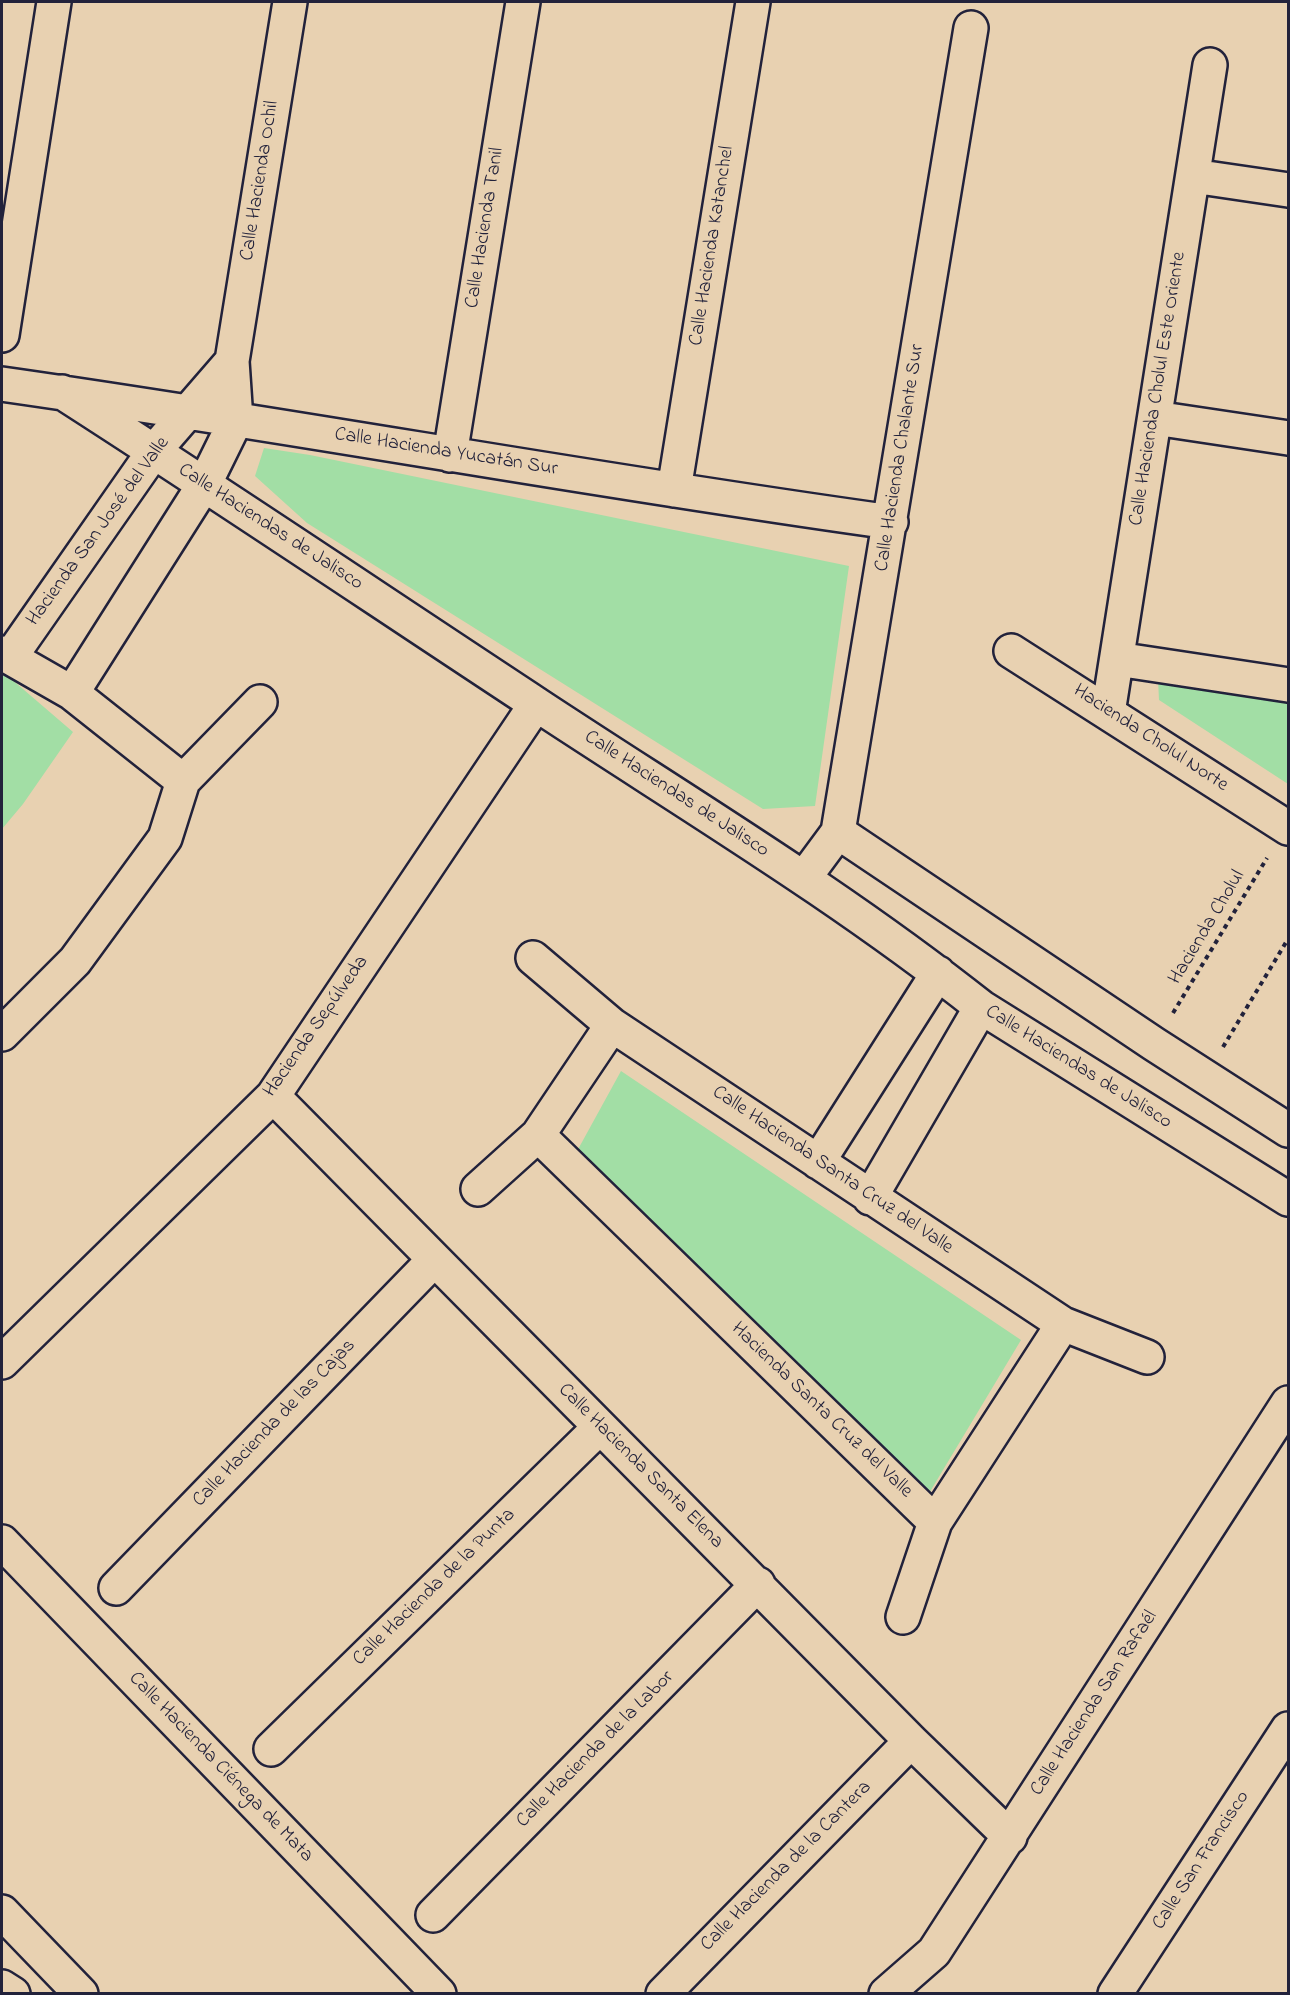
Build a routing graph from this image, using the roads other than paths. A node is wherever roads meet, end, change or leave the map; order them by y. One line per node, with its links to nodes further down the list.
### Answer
1 (54, 2): 9 (street)
2 (290, 2): 10 (street, Calle Hacienda Ochil)
3 (523, 2): 18 (street, Calle Hacienda Tanil)
4 (753, 2): 20 (street, Calle Hacienda Katanchel)
5 (971, 28): 21 (street, Calle Hacienda Chalante Sur)
6 (1210, 65): 7 (street, Calle Hacienda Cholul Este Oriente)
7 (1193, 176): 8 (street); 14 (street, Calle Hacienda Cholul Este Oriente)
8 (1288, 190)
9 (2, 335)
10 (232, 361): 13 (street); 15 (street, Calle Hacienda Ochil)
11 (2, 384): 12 (street, Calle Hacienda Yucatán Sur)
12 (62, 392): 13 (street, Calle Hacienda Yucatán Sur); 17 (street, Calle Haciendas de Jalisco)
13 (189, 410): 15 (street, Calle Hacienda Yucatán Sur); 17 (street, Hacienda San José del Valle)
14 (1155, 418): 16 (street); 24 (street, Calle Hacienda Cholul Este Oriente)
15 (236, 420): 18 (street, Calle Hacienda Yucatán Sur); 19 (street)
16 (1288, 438)
17 (154, 451): 19 (street, Calle Haciendas de Jalisco); 23 (street, Hacienda San José del Valle)
18 (450, 455): 20 (street, Calle Hacienda Yucatán Sur)
19 (205, 483): 26 (street); 28 (street, Calle Haciendas de Jalisco)
20 (674, 490): 21 (street, Calle Hacienda Yucatán Sur)
21 (891, 522): 32 (street, Calle Hacienda Chalante Sur)
22 (1011, 651): 29 (street, Hacienda Cholul Norte)
23 (6, 654): 26 (street)
24 (1117, 659): 25 (street); 29 (street, Calle Hacienda Cholul Este Oriente)
25 (1288, 685)
26 (72, 693): 30 (street)
27 (260, 702): 30 (street)
28 (536, 704): 33 (street, Calle Haciendas de Jalisco); 39 (street, Hacienda Sepúlveda)
29 (1108, 713): 31 (street, Hacienda Cholul Norte)
30 (183, 781): 38 (street)
31 (1288, 827)
32 (838, 832): 33 (street, Calle Hacienda Chalante Sur); 40 (street)
33 (804, 878): 35 (street, Calle Haciendas de Jalisco)
34 (533, 958): 37 (street, Calle Hacienda Santa Cruz del Valle)
35 (938, 973): 36 (street, Calle Haciendas de Jalisco); 42 (street)
36 (981, 1007): 44 (street); 45 (street, Calle Haciendas de Jalisco)
37 (612, 1025): 41 (street); 42 (street, Calle Hacienda Santa Cruz del Valle)
38 (2, 1034)
39 (273, 1096): 46 (street, Calle Hacienda Santa Elena); 49 (street, Hacienda Sepúlveda)
40 (1288, 1130)
41 (538, 1135): 43 (street); 52 (street, Hacienda Santa Cruz del Valle)
42 (818, 1162): 44 (street, Calle Hacienda Santa Cruz del Valle)
43 (478, 1189)
44 (870, 1198): 47 (street, Calle Hacienda Santa Cruz del Valle)
45 (1288, 1199)
46 (433, 1261): 51 (street, Calle Hacienda Santa Elena); 55 (street, Calle Hacienda de las Cajas)
47 (1063, 1324): 48 (street, Calle Hacienda Santa Cruz del Valle); 52 (street)
48 (1147, 1357)
49 (2, 1362)
50 (1288, 1403): 60 (street, Calle Hacienda San Rafaél)
51 (600, 1427): 54 (street, Calle Hacienda Santa Elena); 59 (street, Calle Hacienda de la Punta)
52 (936, 1522): 56 (street)
53 (2, 1542): 66 (street, Calle Hacienda Ciénega de Mata)
54 (758, 1584): 58 (street, Calle Hacienda Santa Elena); 62 (street, Calle Hacienda de la Labor)
55 (116, 1588)
56 (903, 1617)
57 (1288, 1729): 69 (street, Calle San Francisco)
58 (911, 1741): 60 (street, Calle Hacienda Santa Elena); 67 (street, Calle Hacienda de la Cantera)
59 (271, 1749)
60 (1010, 1837): 68 (street, Calle Hacienda San Rafaél)
61 (2, 1912): 65 (street)
62 (433, 1915)
63 (2, 1987): 64 (street)
64 (13, 1994)
65 (81, 1994)
66 (440, 1994)
67 (663, 1994)
68 (886, 1994)
69 (1114, 1994)

